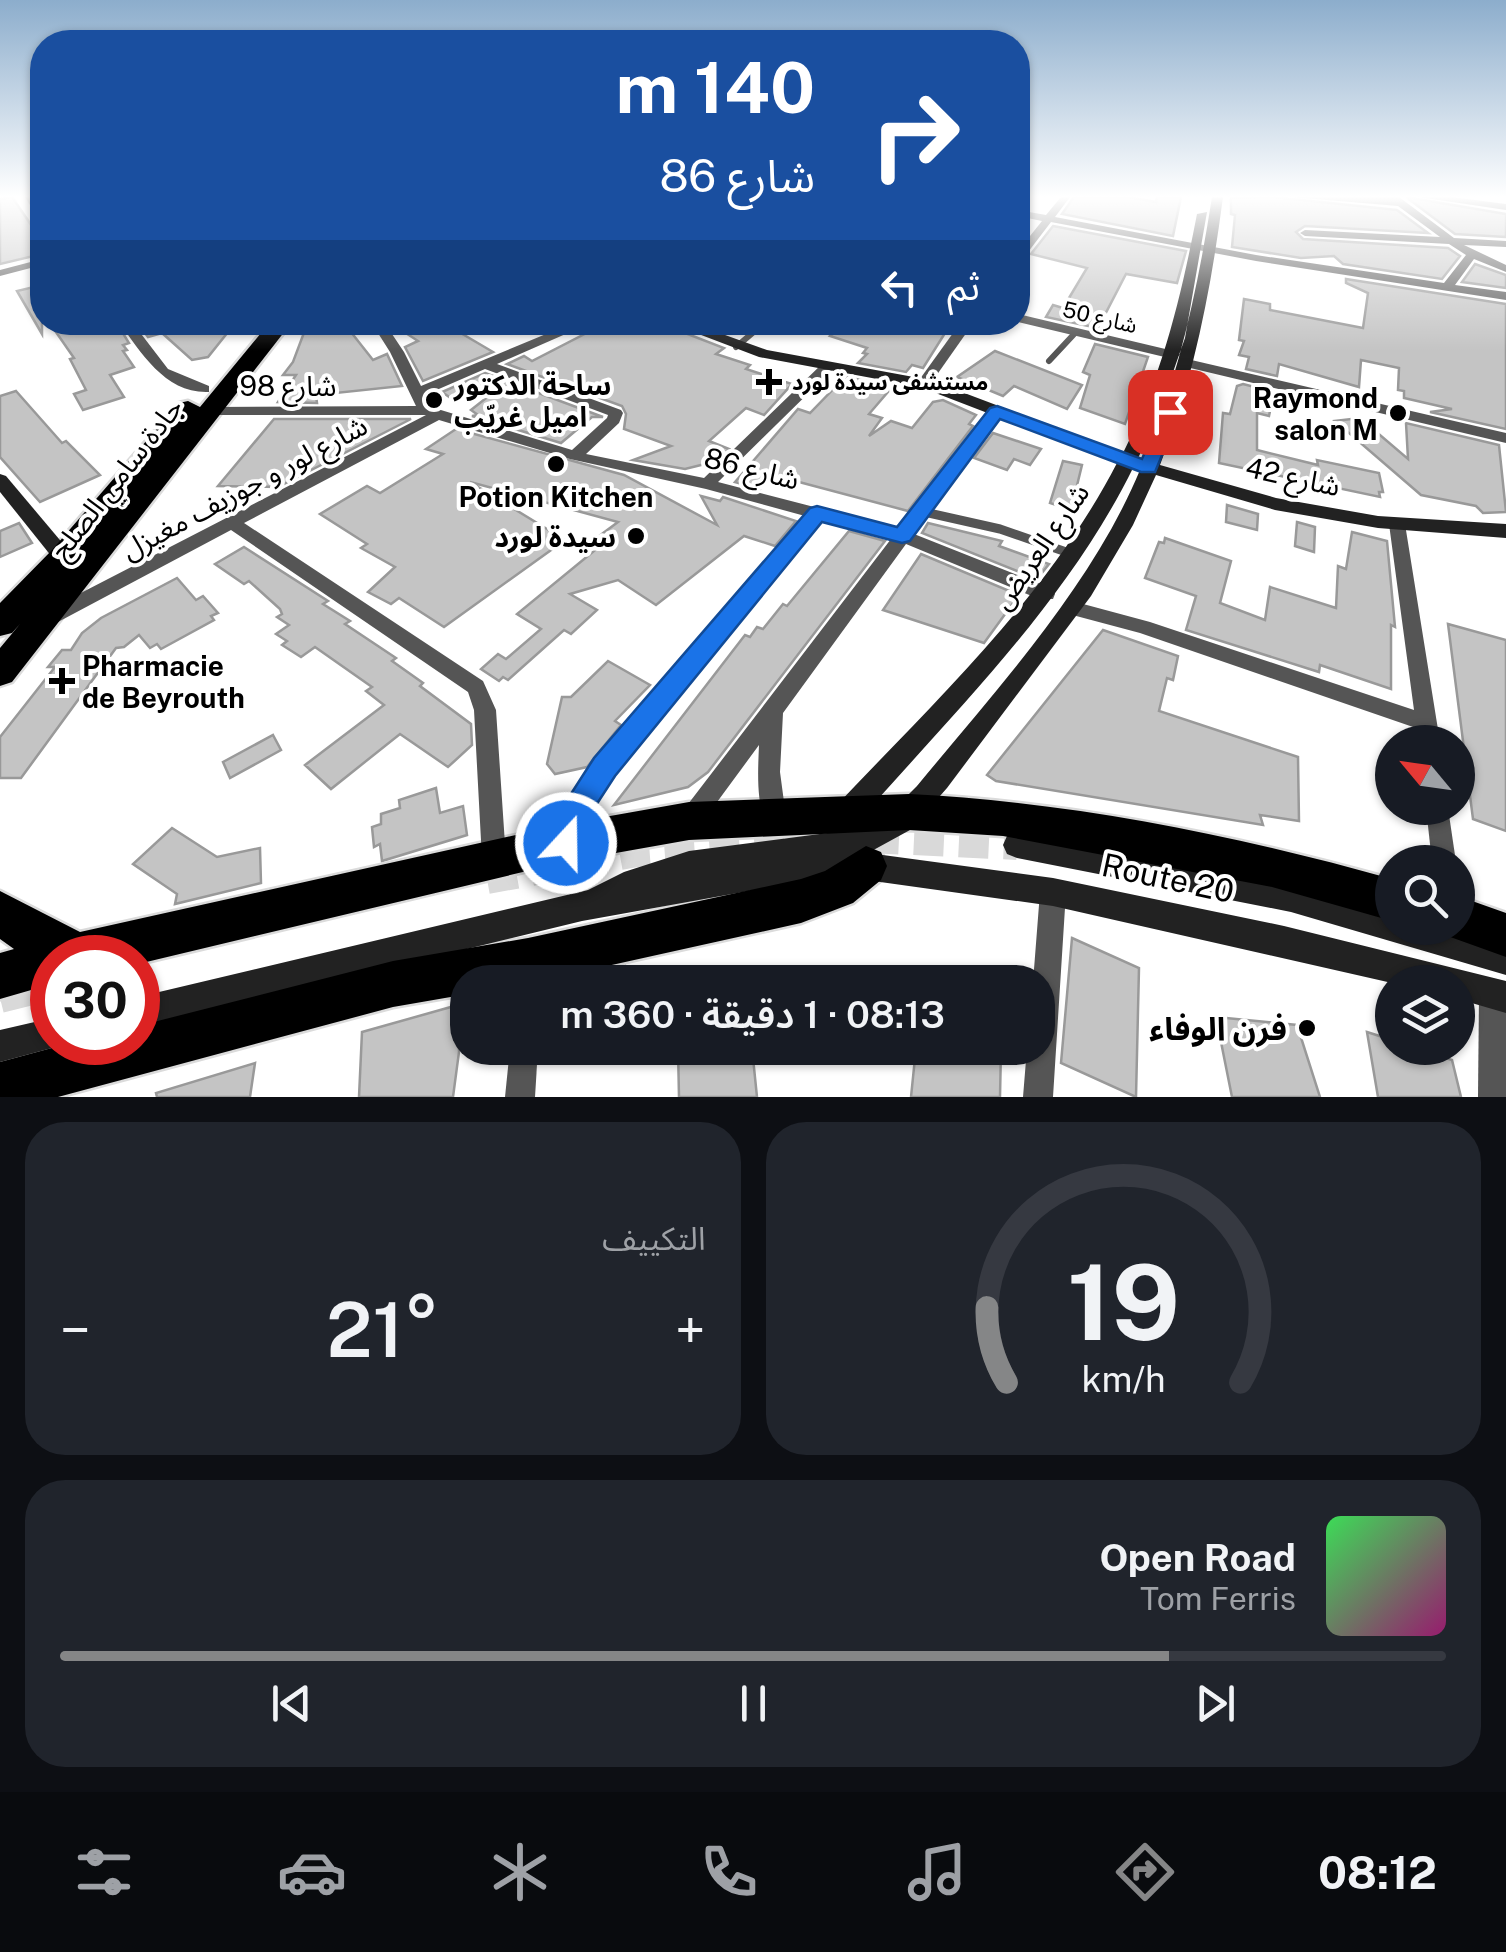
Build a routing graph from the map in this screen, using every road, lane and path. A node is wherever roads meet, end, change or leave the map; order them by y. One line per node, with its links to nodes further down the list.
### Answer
1 (1200, 248): 3 (street)
2 (1461, 248): 4 (street)
3 (1204, 249): 8 (street); 21 (main road, شارع العريض)
4 (1472, 255): 6 (street); 8 (street)
5 (30, 265): 7 (street)
6 (1506, 269)
7 (0, 273)
8 (1448, 286): 9 (street)
9 (1506, 296)
10 (1030, 321): 11 (street, شارع 50)
11 (1076, 332): 21 (street, شارع 50); 22 (lane)
12 (136, 335): 27 (street)
13 (246, 335): 27 (highway, جادة سامي الصلح)
14 (270, 335): 27 (highway, جادة سامي الصلح)
15 (384, 335): 26 (street)
16 (556, 335): 23 (street)
17 (708, 335): 20 (main road, شارع 42)
18 (750, 335): 20 (lane)
19 (959, 335): 25 (street)
20 (736, 346): 24 (main road, شارع 42)
21 (1180, 359): 30 (street, شارع 50); 32 (main road, شارع العريض); 33 (main road, شارع العريض)
22 (1049, 361)
23 (486, 365): 26 (street); 31 (street)
24 (828, 366): 25 (main road, شارع 42); 35 (street)
25 (924, 384): 28 (main road, شارع 42)
26 (417, 393): 29 (street)
27 (208, 400): 29 (street, شارع 98); 43 (highway, جادة سامي الصلح); 46 (highway, جادة سامي الصلح)
28 (997, 412): 32 (main road, شارع 42); 36 (street)
29 (431, 413): 31 (street, شارع 86); 38 (street, شارع لور و جوزيف مغيزل)
30 (1506, 438)
31 (576, 456): 35 (street, شارع 86)
32 (1127, 461): 33 (main road, شارع 42); 42 (main road, شارع العريض)
33 (1148, 468): 39 (main road, شارع 42); 45 (main road, شارع العريض)
34 (0, 480): 43 (main road)
35 (707, 484): 37 (street, شارع 86)
36 (920, 511): 41 (street); 42 (lane)
37 (817, 514): 41 (street, شارع 86); 56 (street)
38 (233, 524): 46 (street, شارع لور و جوزيف مغيزل); 58 (street)
39 (1397, 524): 40 (main road, شارع 42); 51 (street)
40 (1506, 530)
41 (902, 536): 44 (street, شارع 86); 49 (street)
42 (1075, 555): 44 (main road, شارع العريض)
43 (63, 558): 47 (highway, جادة سامي الصلح)
44 (1046, 594): 53 (main road, شارع العريض)
45 (1072, 608): 50 (street); 52 (main road, شارع العريض)
46 (46, 620): 48 (highway, جادة سامي الصلح)
47 (0, 624)
48 (0, 672)
49 (772, 712): 54 (street); 55 (street)
50 (1406, 725)
51 (1427, 725)
52 (909, 812): 53 (highway); 61 (highway); 62 (main road, شارع العريض)
53 (845, 816): 54 (highway)
54 (774, 817): 55 (highway)
55 (689, 820): 56 (highway)
56 (566, 843): 58 (highway)
57 (1017, 846): 64 (main road)
58 (494, 859): 68 (highway)
59 (866, 866): 60 (main road, Route 20); 62 (main road, Route 20); 71 (highway)
60 (1053, 892): 72 (main road, Route 20); 84 (street)
61 (1375, 895)
62 (582, 906): 78 (main road)
63 (0, 914): 67 (highway)
64 (1375, 922)
65 (1475, 924): 66 (highway)
66 (1506, 934)
67 (31, 935)
68 (160, 936)
69 (1456, 945): 70 (main road)
70 (1506, 960)
71 (555, 965)
72 (1381, 965)
73 (30, 968): 74 (highway)
74 (0, 976)
75 (450, 979): 82 (highway)
76 (1475, 988): 77 (main road, Route 20)
77 (1500, 995): 85 (street)
78 (160, 1008)
79 (30, 1039): 80 (main road)
80 (0, 1046)
81 (523, 1065): 83 (street)
82 (0, 1087)
83 (520, 1097)
84 (1038, 1097)
85 (1493, 1097)

